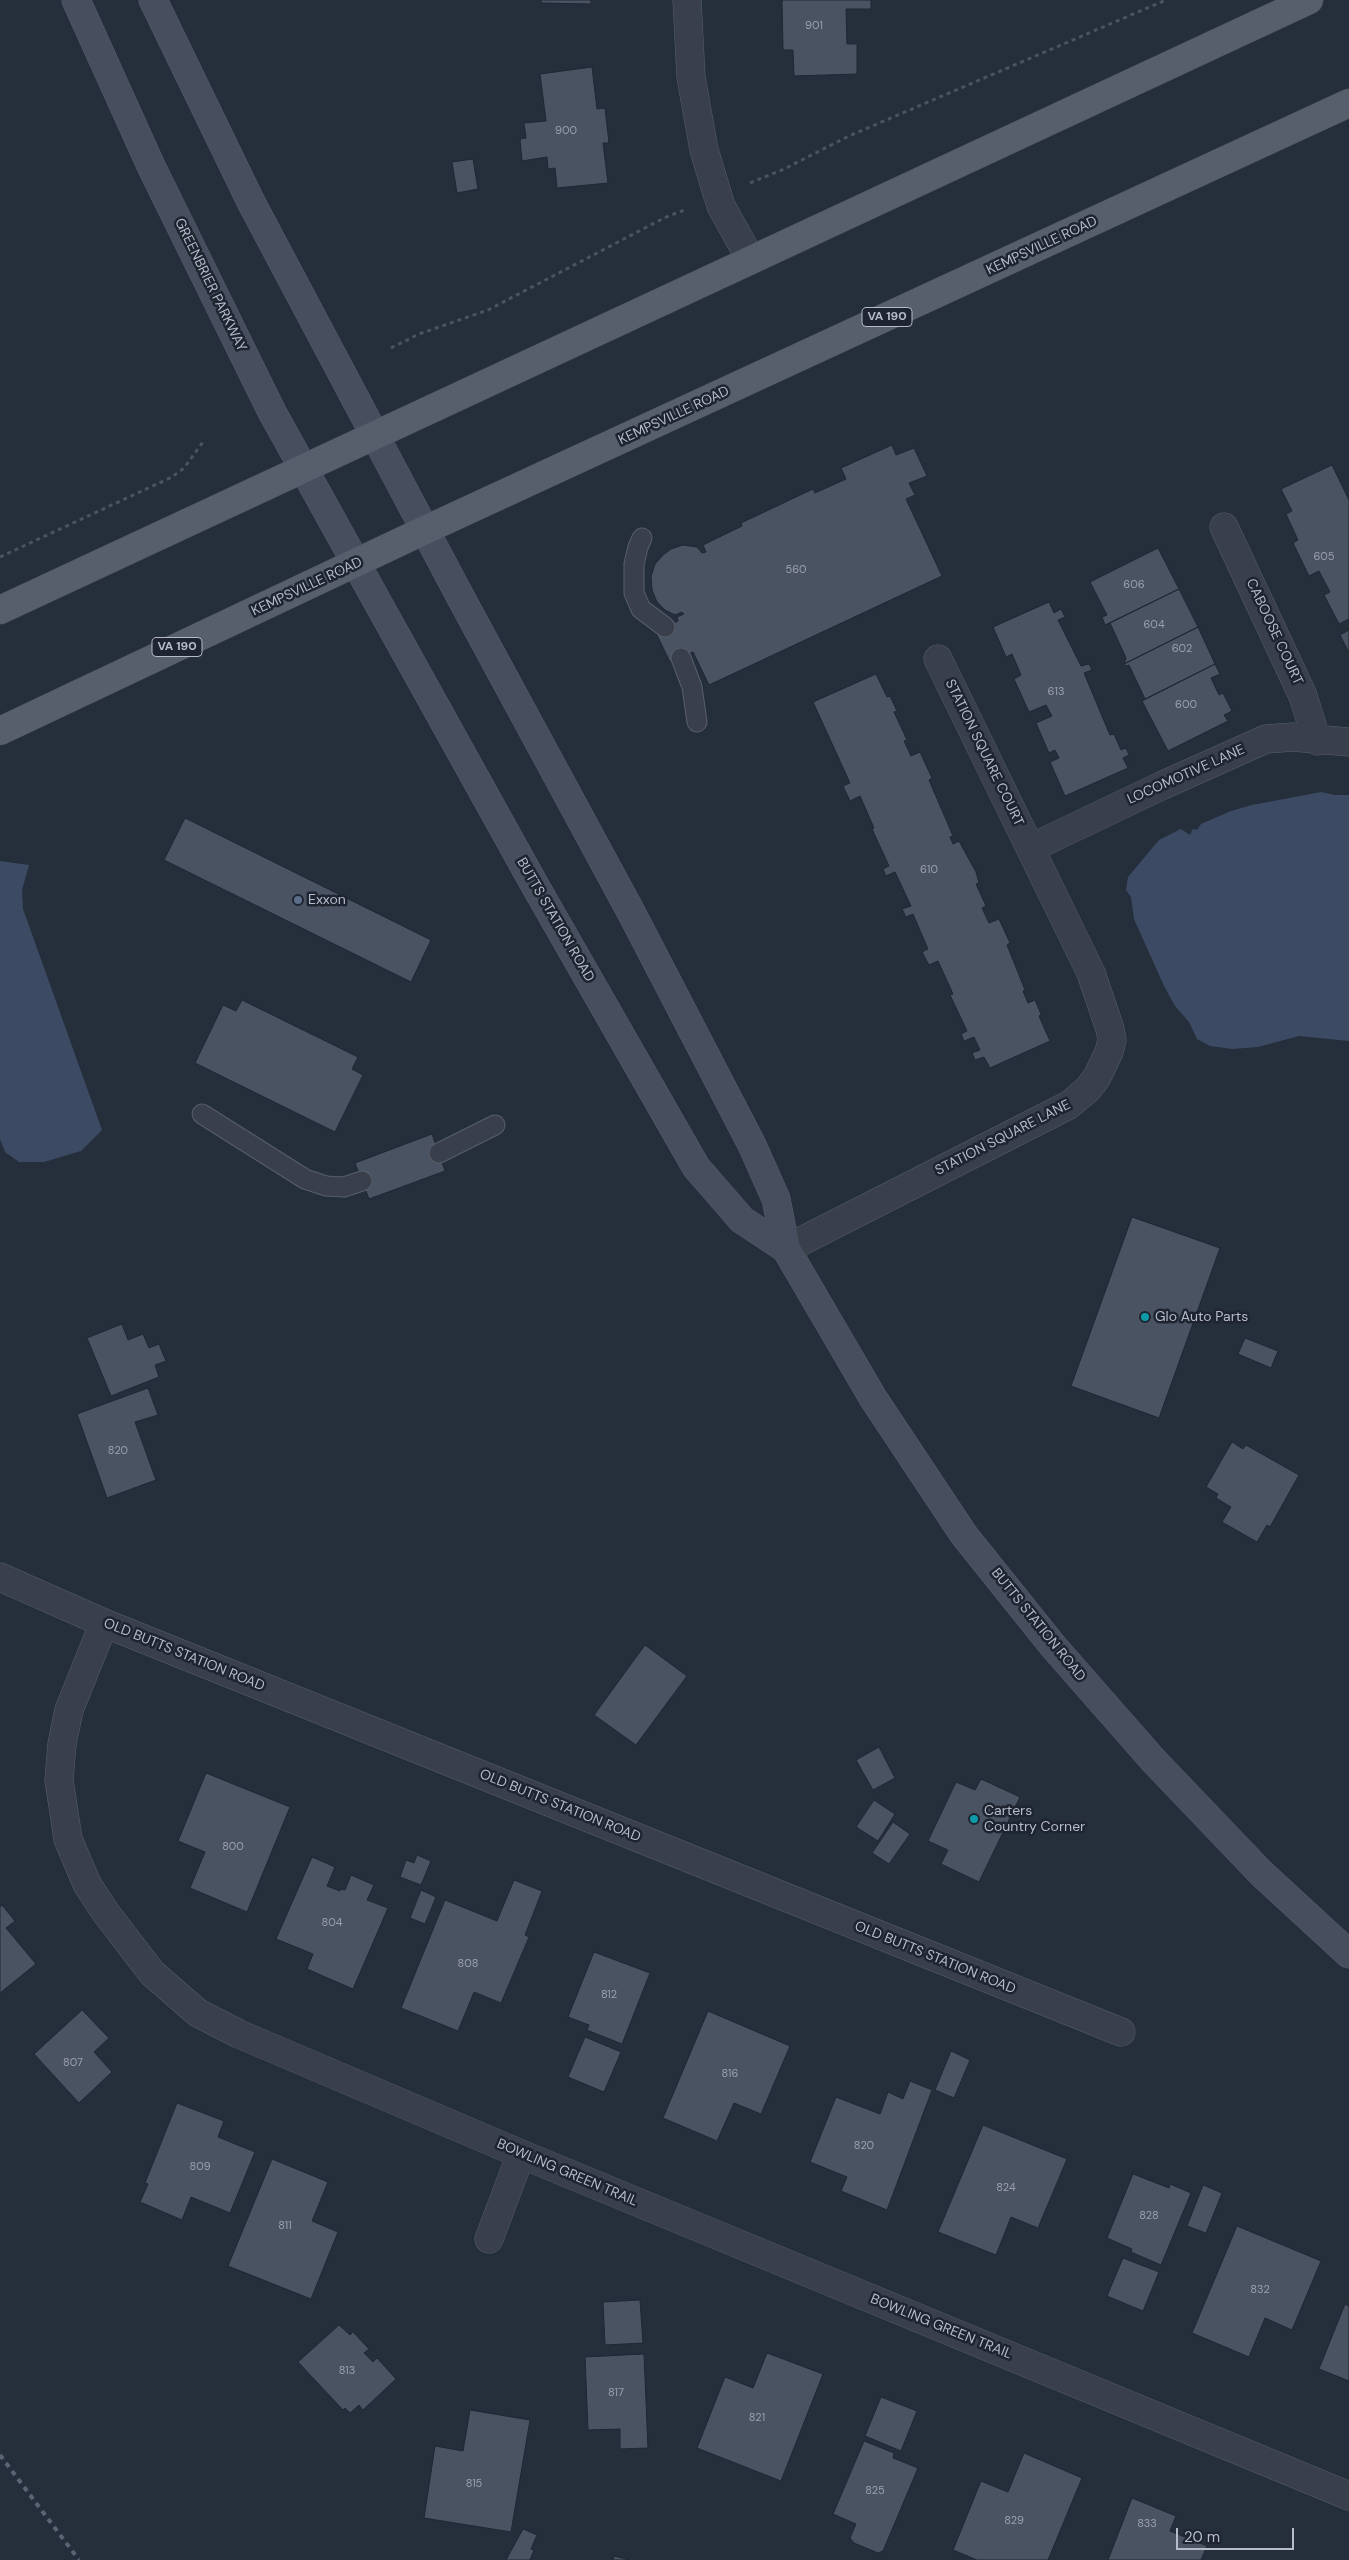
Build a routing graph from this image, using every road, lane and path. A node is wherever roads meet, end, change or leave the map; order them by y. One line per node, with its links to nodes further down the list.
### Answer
1 (76, 0): 13 (main road, GREENBRIER PARKWAY)
2 (153, 0): 11 (main road)
3 (687, 0): 9 (street)
4 (1166, 0): 7 (path)
5 (1309, 0): 9 (main road)
6 (1349, 103): 15 (main road, KEMPSVILLE ROAD / VA 190)
7 (748, 184)
8 (692, 207): 10 (path)
9 (751, 260): 11 (main road)
10 (391, 348)
11 (374, 435): 13 (main road); 15 (main road)
12 (203, 442): 17 (path)
13 (303, 470): 18 (main road, GREENBRIER PARKWAY); 19 (main road)
14 (1224, 527): 25 (street, CABOOSE COURT)
15 (425, 530): 18 (main road, KEMPSVILLE ROAD / VA 190); 32 (main road, BUTTS STATION ROAD)
16 (642, 538): 20 (lane)
17 (0, 557)
18 (355, 564): 24 (main road, KEMPSVILLE ROAD / VA 190); 32 (main road, BUTTS STATION ROAD)
19 (0, 610)
20 (665, 627)
21 (681, 658): 23 (lane)
22 (938, 659): 27 (street, STATION SQUARE COURT)
23 (697, 722)
24 (0, 731)
25 (1317, 741): 26 (street, LOCOMOTIVE LANE); 27 (street, LOCOMOTIVE LANE)
26 (1349, 742)
27 (1030, 848): 32 (street, STATION SQUARE LANE)
28 (202, 1114): 31 (lane)
29 (495, 1125): 30 (lane)
30 (439, 1153)
31 (362, 1180)
32 (786, 1249): 35 (main road, BUTTS STATION ROAD)
33 (0, 1577): 34 (street, OLD BUTTS STATION ROAD)
34 (104, 1623): 36 (street, OLD BUTTS STATION ROAD); 37 (street, BOWLING GREEN TRAIL)
35 (1349, 1954)
36 (1120, 2032)
37 (521, 2154): 38 (street); 39 (street, BOWLING GREEN TRAIL)
38 (488, 2239)
39 (1349, 2496)

